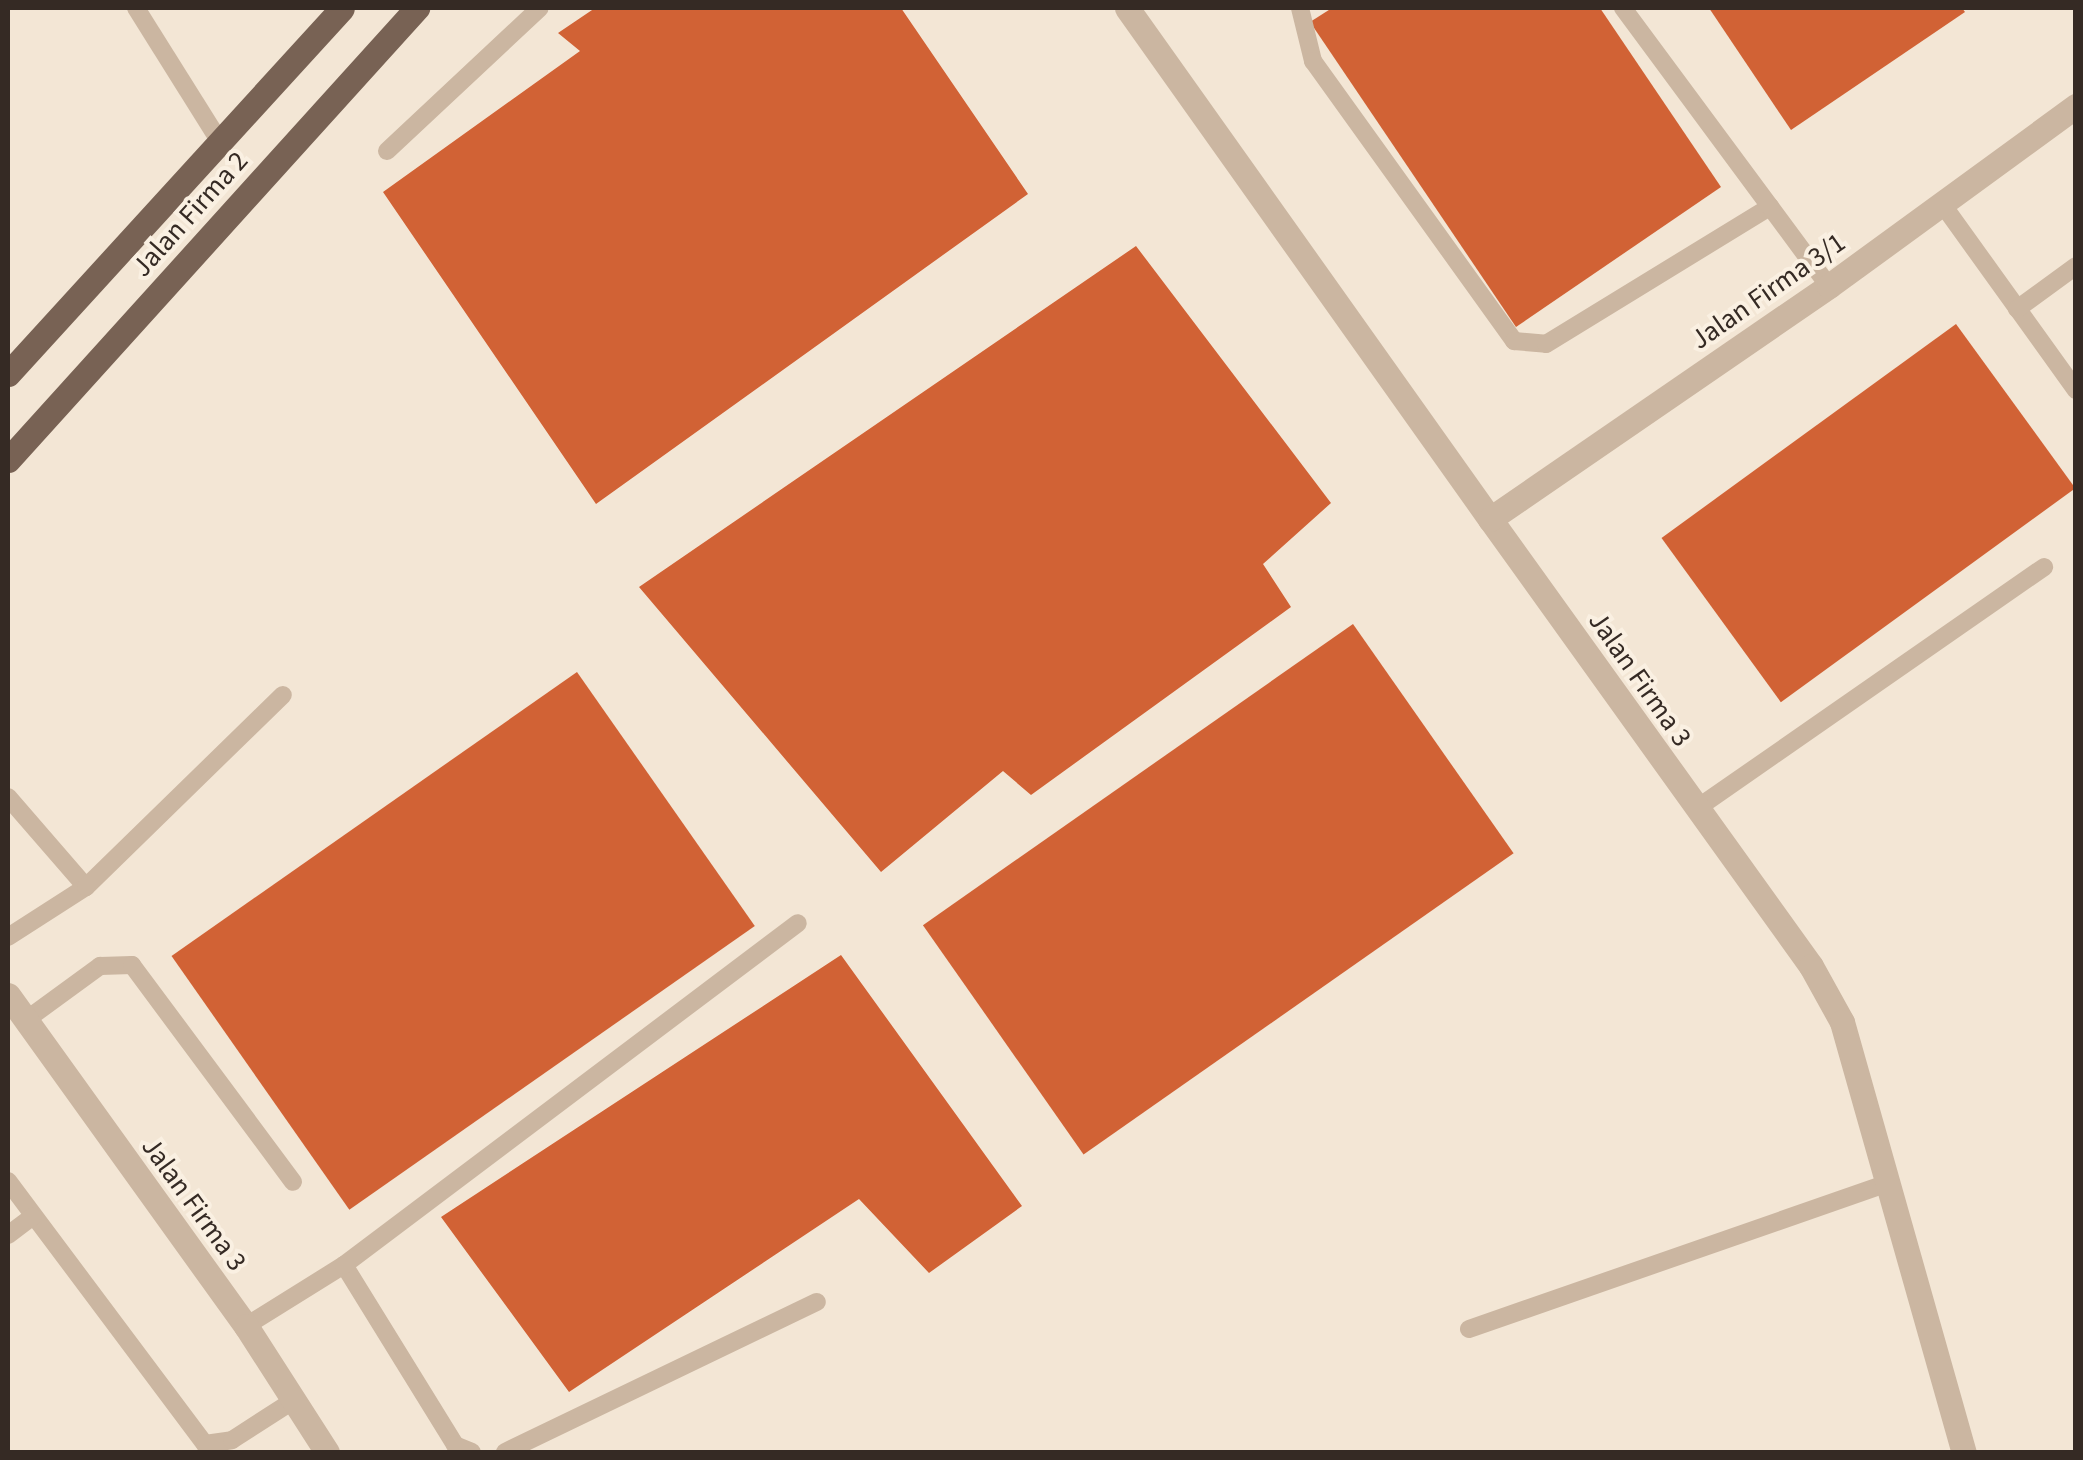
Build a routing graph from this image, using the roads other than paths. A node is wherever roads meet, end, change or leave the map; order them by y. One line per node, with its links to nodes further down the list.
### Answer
1 (136, 8): 9 (lane)
2 (342, 8): 9 (main road, Jalan Firma 2)
3 (417, 8): 18 (main road, Jalan Firma 2)
4 (540, 8): 10 (lane)
5 (1126, 8): 19 (street, Jalan Firma 3)
6 (1300, 8): 12 (lane)
7 (1623, 8): 12 (lane)
8 (2076, 106): 11 (street, Jalan Firma 3/1)
9 (220, 142): 16 (main road, Jalan Firma 2)
10 (386, 151)
11 (1942, 204): 14 (street, Jalan Firma 3/1); 15 (lane)
12 (1770, 206): 14 (lane)
13 (2076, 266): 15 (lane)
14 (1828, 286): 19 (street, Jalan Firma 3/1)
15 (2018, 309): 17 (lane)
16 (8, 374)
17 (2076, 390)
18 (8, 460)
19 (1490, 518): 23 (street, Jalan Firma 3)
20 (2044, 567): 23 (lane)
21 (283, 695): 24 (lane)
22 (8, 797): 24 (lane)
23 (1696, 809): 31 (street, Jalan Firma 3)
24 (86, 887): 26 (lane)
25 (798, 923): 34 (lane)
26 (8, 937)
27 (8, 994): 28 (street, Jalan Firma 3)
28 (26, 1020): 30 (lane); 36 (street, Jalan Firma 3)
29 (8, 1182): 32 (lane)
30 (292, 1182)
31 (1890, 1182): 37 (lane); 43 (street, Jalan Firma 3)
32 (33, 1216): 33 (lane); 39 (lane)
33 (8, 1235)
34 (344, 1265): 36 (lane); 41 (lane)
35 (817, 1302): 42 (lane)
36 (246, 1326): 38 (street, Jalan Firma 3)
37 (1470, 1328)
38 (291, 1402): 39 (lane); 40 (street, Jalan Firma 3)
39 (207, 1448)
40 (326, 1452)
41 (472, 1452)
42 (506, 1452)
43 (1964, 1452)

